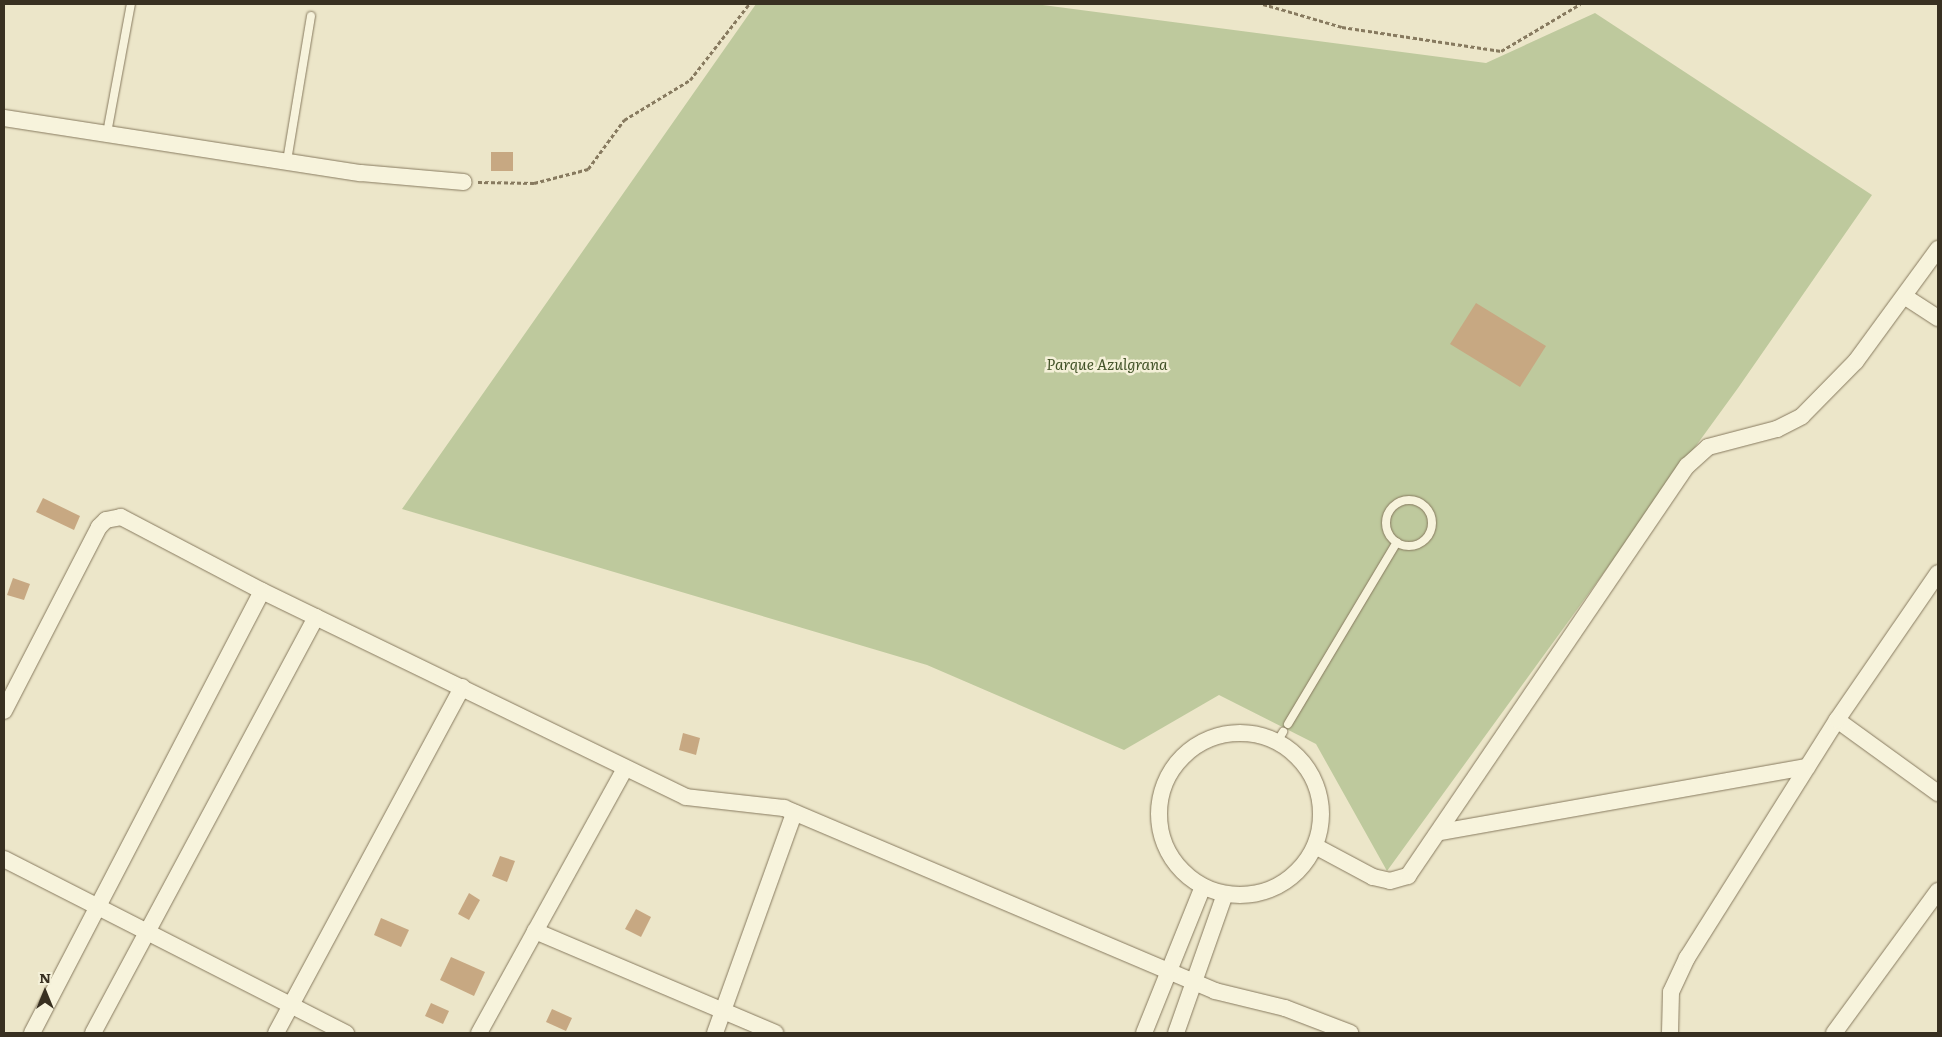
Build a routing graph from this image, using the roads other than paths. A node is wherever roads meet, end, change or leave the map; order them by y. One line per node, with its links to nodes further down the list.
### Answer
1 (130, 4): 4 (lane)
2 (311, 16): 5 (lane)
3 (4, 118): 4 (street)
4 (107, 133): 5 (street)
5 (286, 162): 6 (street)
6 (464, 182)
7 (1938, 249): 8 (street)
8 (1906, 298): 9 (street); 22 (street)
9 (1938, 318)
10 (1397, 542): 10 (lane); 17 (lane)
11 (1938, 573): 16 (street)
12 (262, 591): 13 (street); 15 (street); 28 (street)
13 (316, 617): 14 (street); 30 (street)
14 (462, 687): 19 (street); 33 (street)
15 (4, 711)
16 (1837, 720): 18 (street); 20 (street)
17 (1288, 724)
18 (1807, 767): 22 (street); 46 (street)
19 (626, 768): 21 (street); 29 (street)
20 (1938, 793)
21 (794, 813): 31 (street); 34 (street)
22 (1440, 832): 23 (street)
23 (1314, 846): 25 (street); 27 (street)
24 (4, 859): 28 (street)
25 (1203, 886): 27 (street); 31 (street)
26 (1938, 891): 47 (street)
27 (1225, 894): 32 (street)
28 (96, 906): 30 (street); 36 (street)
29 (535, 931): 34 (street); 40 (street)
30 (147, 933): 33 (street); 37 (street)
31 (1169, 969): 32 (street); 43 (street)
32 (1196, 982): 44 (street); 45 (street)
33 (290, 1004): 35 (street); 38 (street)
34 (723, 1009): 41 (street); 42 (street)
35 (341, 1031): 39 (street)
36 (32, 1033)
37 (93, 1033)
38 (276, 1033)
39 (318, 1033)
40 (479, 1033)
41 (715, 1033)
42 (775, 1033)
43 (1144, 1033)
44 (1176, 1033)
45 (1350, 1033)
46 (1670, 1033)
47 (1834, 1033)

